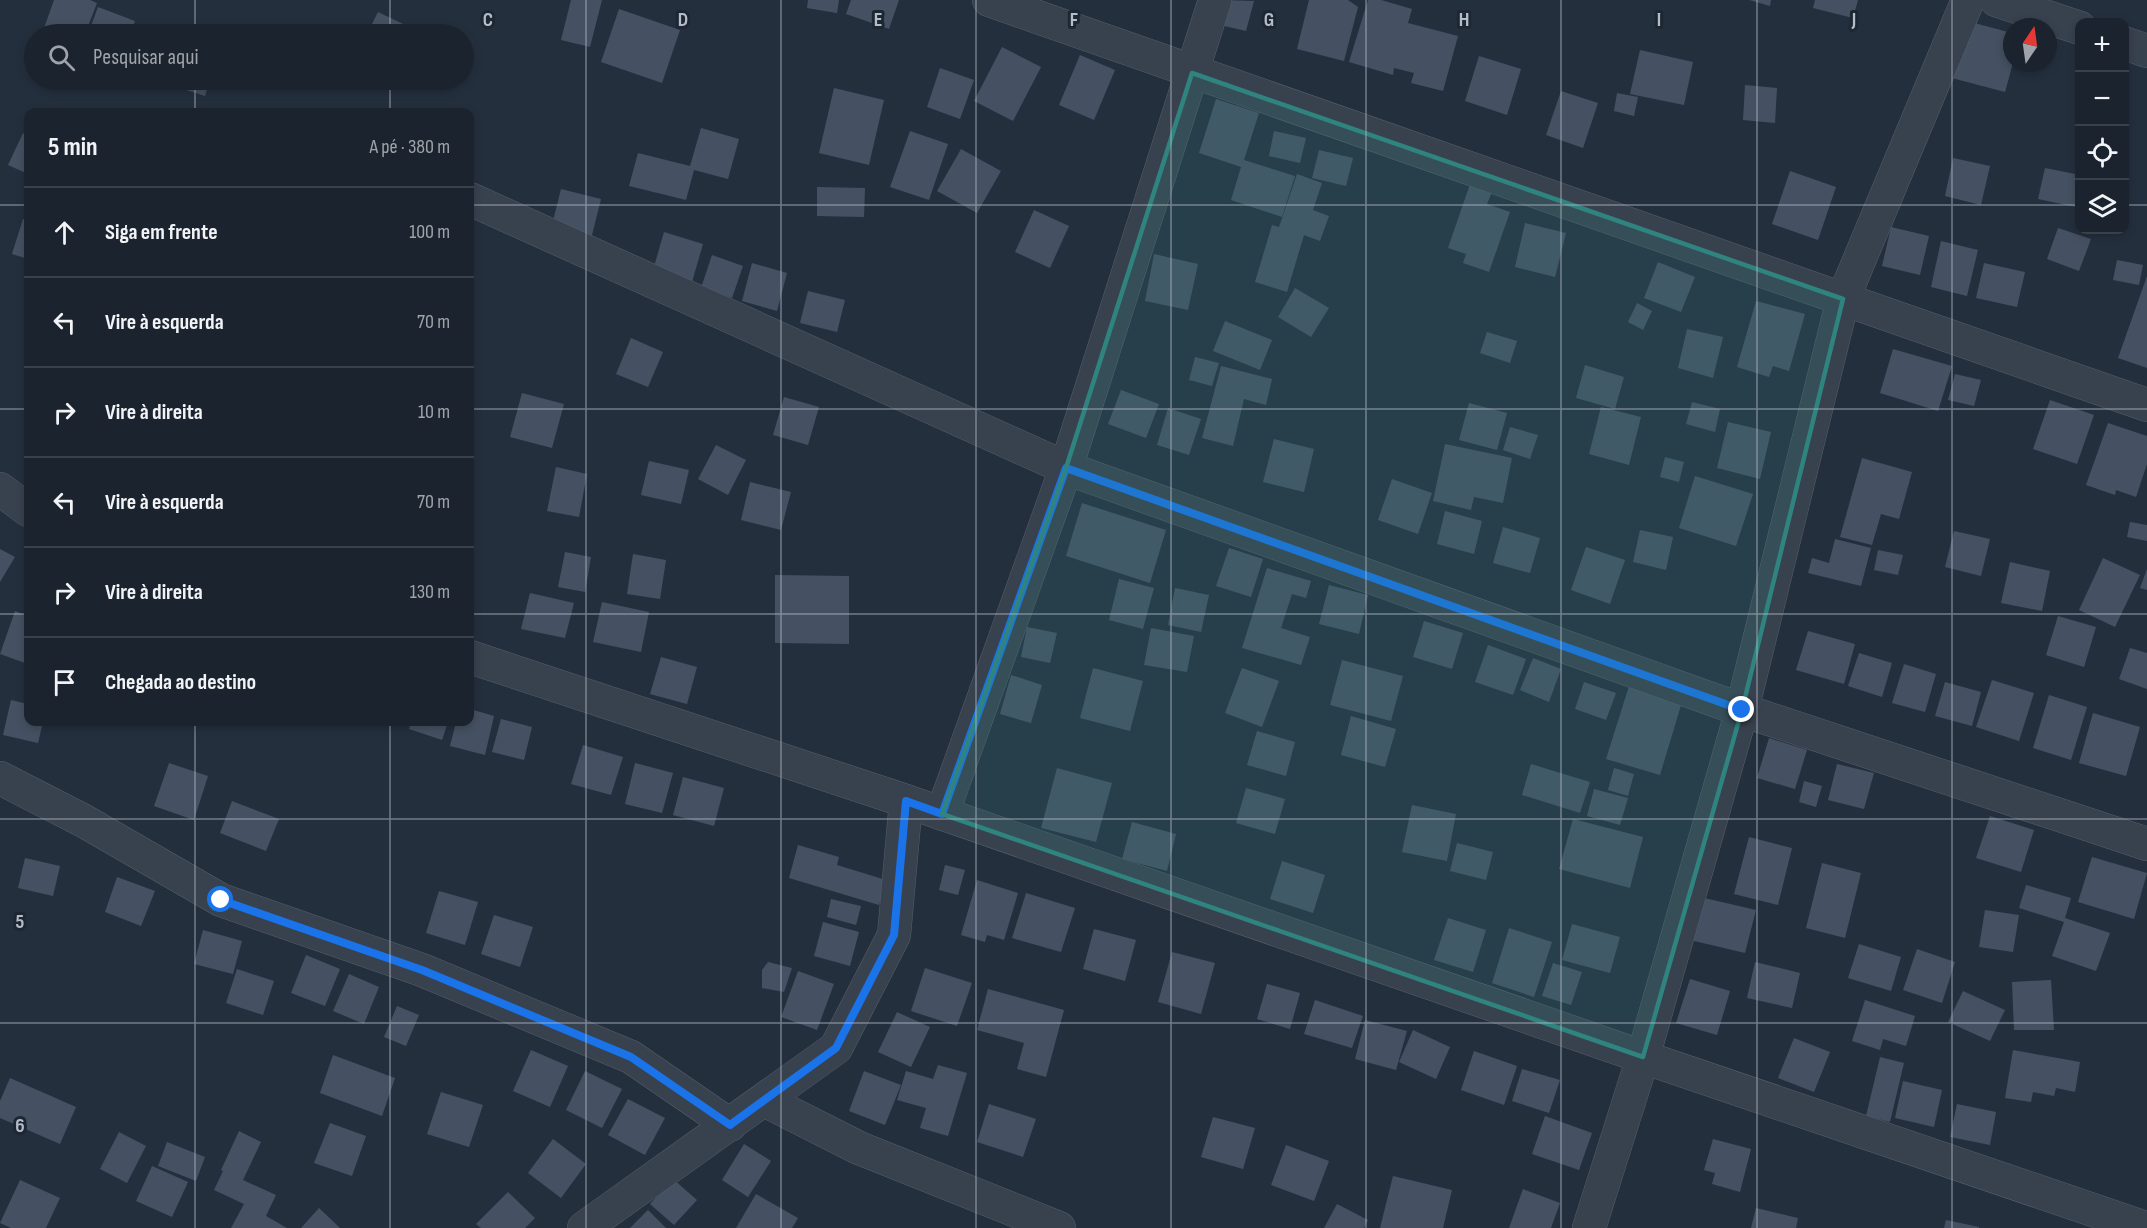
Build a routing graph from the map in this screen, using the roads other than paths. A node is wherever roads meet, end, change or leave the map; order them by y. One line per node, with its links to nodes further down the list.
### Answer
1 (989, 0): 8 (street)
2 (1215, 0): 8 (street)
3 (1968, 0): 10 (street)
4 (1996, 0): 5 (street)
5 (2075, 27)
6 (2129, 45): 7 (street)
7 (2147, 51)
8 (1192, 73): 10 (street); 12 (street)
9 (474, 201): 12 (street)
10 (1843, 299): 11 (street); 16 (street)
11 (2147, 405)
12 (1066, 468): 16 (street); 19 (street)
13 (0, 489): 14 (street)
14 (24, 507)
15 (474, 658): 18 (street)
16 (1742, 710): 20 (street); 21 (street)
17 (0, 778): 23 (street)
18 (906, 801): 19 (street); 22 (street)
19 (942, 814): 21 (street)
20 (2147, 844)
21 (1643, 1057): 26 (street); 27 (street)
22 (764, 1100): 23 (street); 25 (street)
23 (730, 1125): 24 (street)
24 (584, 1228)
25 (1059, 1228)
26 (1589, 1228)
27 (2146, 1228)

